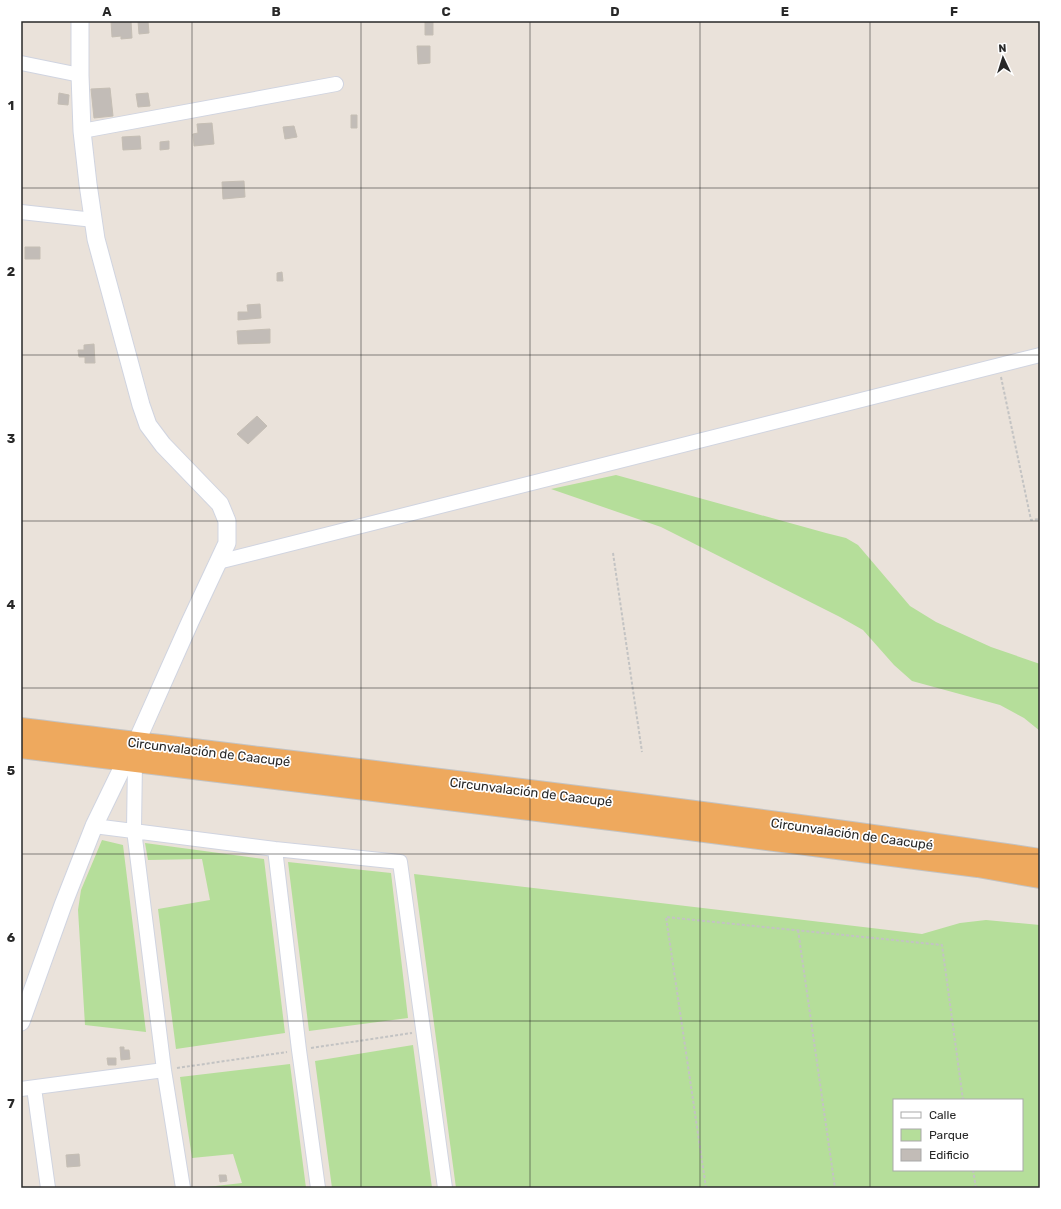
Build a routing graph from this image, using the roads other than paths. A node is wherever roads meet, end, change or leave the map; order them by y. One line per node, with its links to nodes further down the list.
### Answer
1 (80, 21): 3 (street)
2 (21, 63): 3 (street)
3 (80, 75): 5 (street)
4 (336, 84): 5 (street)
5 (82, 131): 7 (street)
6 (21, 212): 7 (street)
7 (94, 220): 9 (street)
8 (1040, 355): 9 (street)
9 (218, 562): 12 (street)
10 (21, 729): 12 (highway, Circunvalación de Caacupé)
11 (21, 747): 12 (highway, Circunvalación de Caacupé)
12 (132, 755): 13 (street); 14 (street); 16 (highway, Circunvalación de Caacupé); 17 (highway, Circunvalación de Caacupé)
13 (94, 826): 14 (street); 18 (street)
14 (134, 830): 15 (street); 19 (street)
15 (275, 849): 23 (street); 24 (street)
16 (1040, 860)
17 (1040, 877)
18 (21, 1022)
19 (164, 1070): 20 (street); 22 (street)
20 (28, 1088): 21 (street)
21 (48, 1188)
22 (183, 1188)
23 (318, 1188)
24 (445, 1188)

